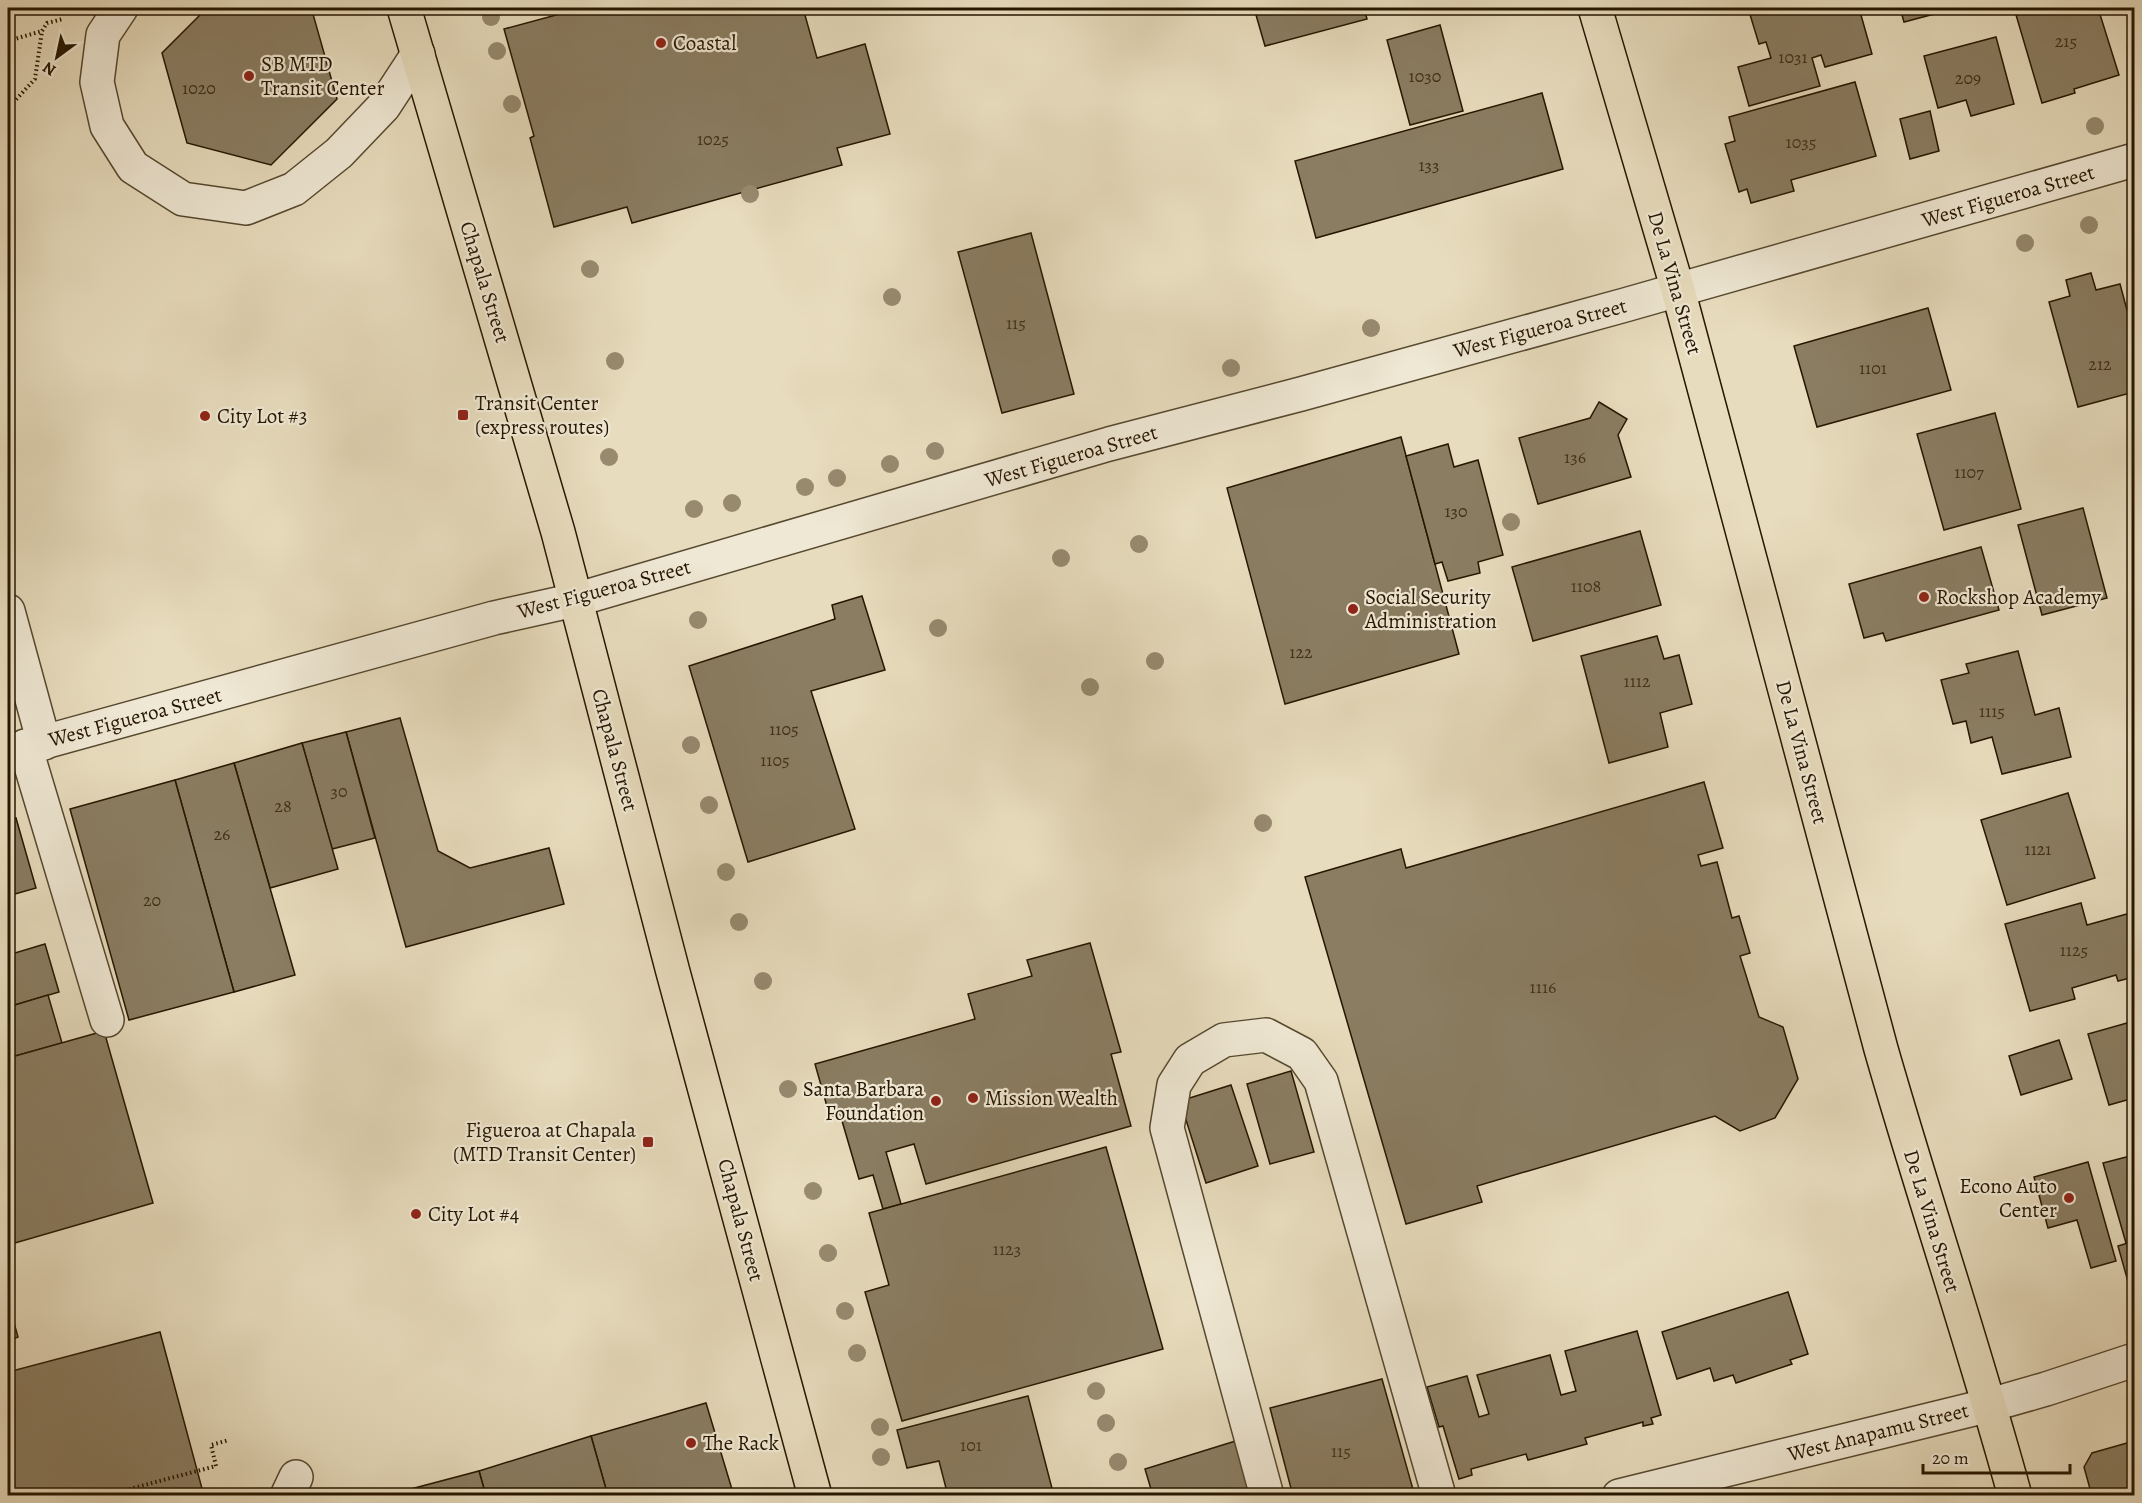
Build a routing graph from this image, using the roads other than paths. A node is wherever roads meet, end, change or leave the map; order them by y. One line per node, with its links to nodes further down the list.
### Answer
1 (122, 8): 4 (street)
2 (404, 8): 4 (main road, Chapala Street)
3 (1595, 8): 6 (main road, De La Vina Street)
4 (418, 54): 7 (main road, Chapala Street)
5 (2134, 160): 6 (street, West Figueroa Street)
6 (1678, 290): 7 (street, West Figueroa Street); 12 (main road, De La Vina Street)
7 (575, 600): 9 (street, West Figueroa Street); 13 (main road, Chapala Street)
8 (8, 610): 9 (street)
9 (26, 747): 10 (street)
10 (107, 1020)
11 (2134, 1360): 12 (street, West Anapamu Street)
12 (1990, 1405): 16 (street, West Anapamu Street); 17 (main road, De La Vina Street)
13 (815, 1496)
14 (1267, 1496): 15 (street)
15 (1439, 1496)
16 (1619, 1496)
17 (2015, 1496)

